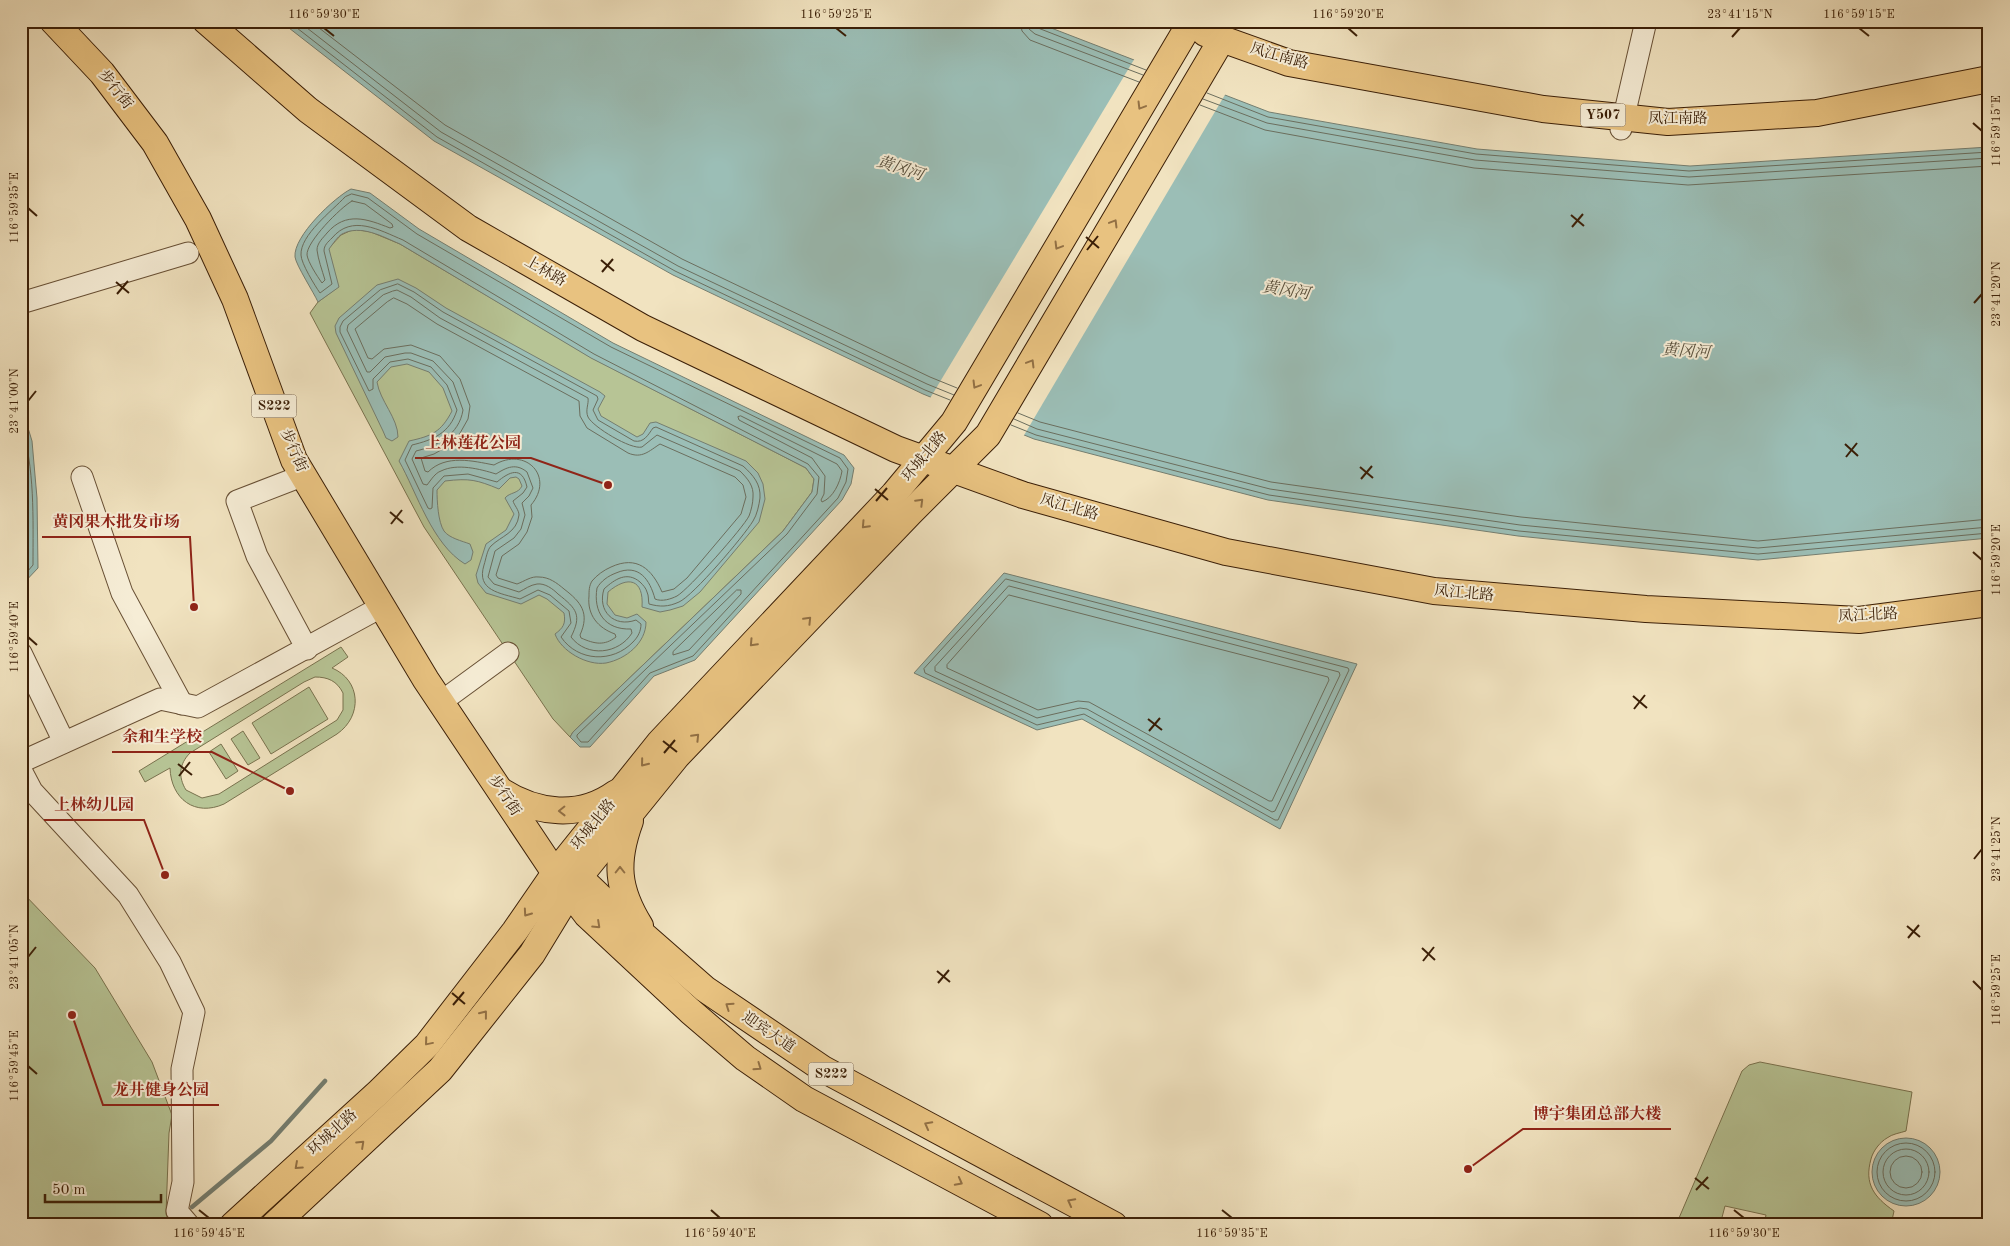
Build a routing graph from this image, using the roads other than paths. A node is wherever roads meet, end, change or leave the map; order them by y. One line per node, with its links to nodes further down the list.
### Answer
1 (53, 21): 24 (main road, 步行街 / S222)
2 (206, 21): 10 (main road, 上林路)
3 (1646, 21): 7 (street)
4 (1180, 24): 5 (main road, Y507); 10 (main road, 环城北路, one-way to 10)
5 (1222, 40): 6 (main road, 凤江南路 / Y507); 11 (main road, 环城北路, one-way to 5)
6 (1989, 79)
7 (1622, 129)
8 (188, 253): 9 (street)
9 (21, 303)
10 (923, 459): 11 (main road, 上林路); 25 (main road, 环城北路, one-way to 25)
11 (953, 470): 14 (main road, 凤江北路); 25 (main road, 环城北路, one-way to 11)
12 (82, 478): 20 (street)
13 (294, 478): 16 (street)
14 (1989, 603)
15 (370, 613): 16 (street)
16 (307, 649): 20 (street)
17 (21, 653): 21 (street)
18 (508, 653): 19 (street)
19 (445, 700)
20 (182, 704): 21 (street)
21 (64, 742): 22 (street)
22 (21, 762)
23 (21, 770): 26 (street)
24 (501, 791): 25 (main road, one-way to 24); 27 (main road, 步行街 / S222)
25 (632, 795): 27 (main road, 环城北路); 28 (main road, one-way to 25)
26 (28, 798): 29 (street)
27 (567, 875): 28 (main road, 迎宾大道 / S222); 30 (main road, 环城北路, one-way to 30); 31 (main road, 环城北路, one-way to 27); 32 (main road, 迎宾大道 / S222, one-way to 32)
28 (654, 944): 33 (main road, 迎宾大道 / S222, one-way to 28)
29 (189, 1225)
30 (232, 1225)
31 (274, 1225)
32 (1040, 1225)
33 (1114, 1225)

